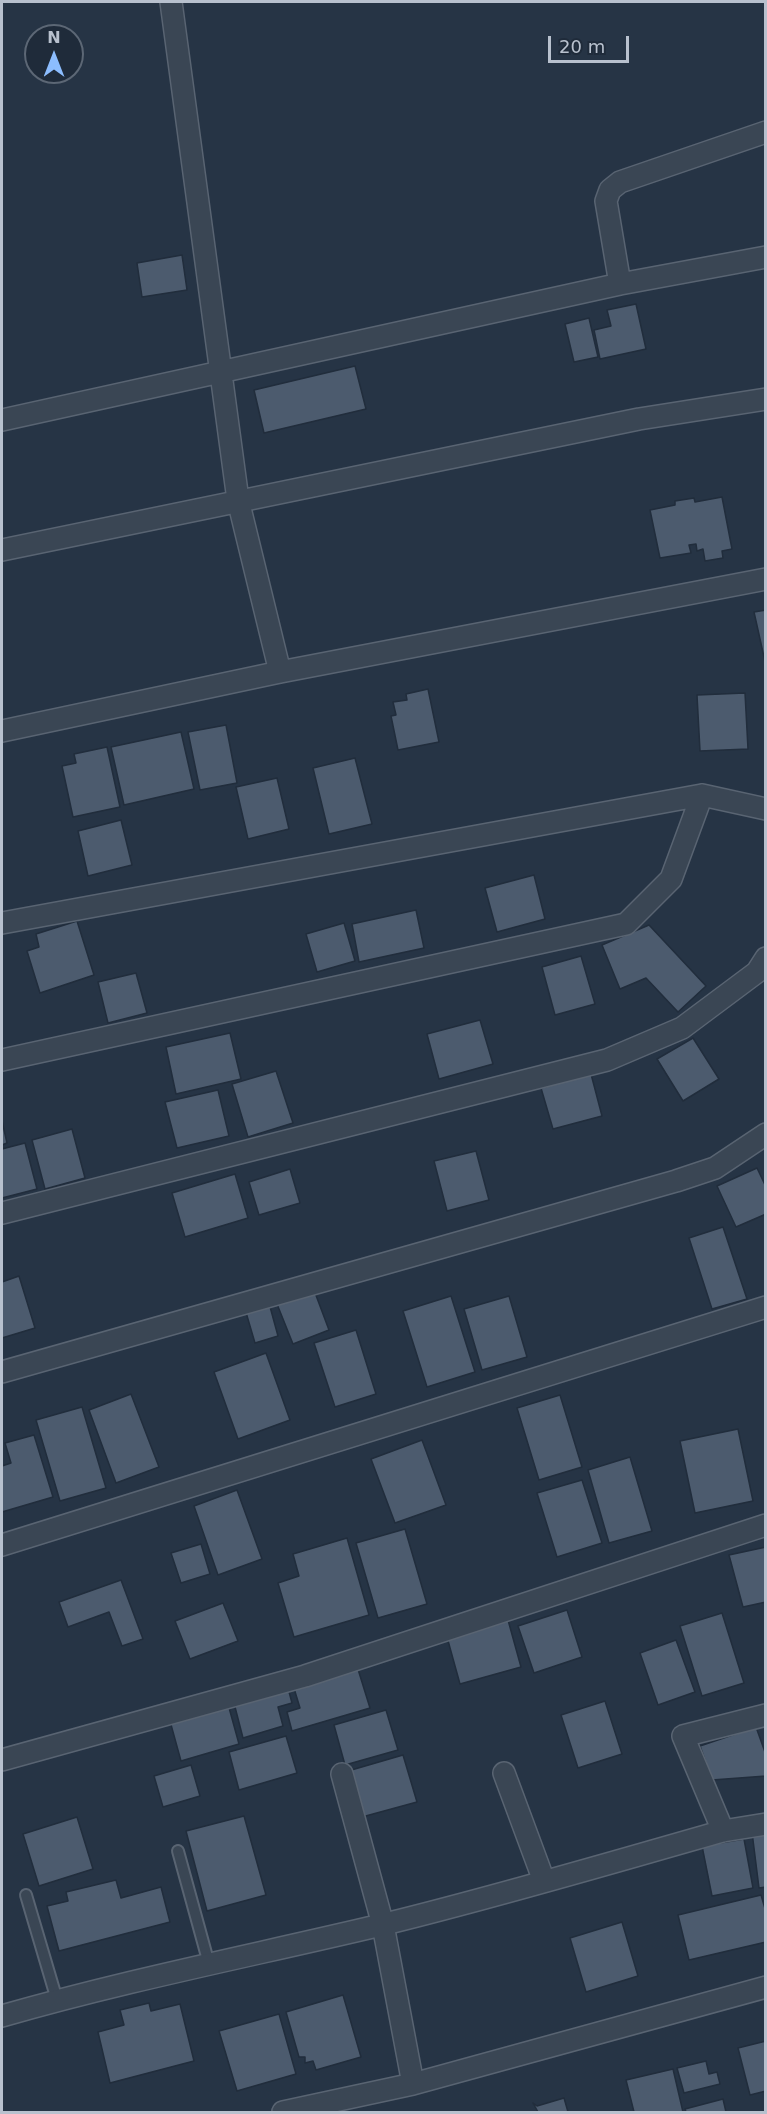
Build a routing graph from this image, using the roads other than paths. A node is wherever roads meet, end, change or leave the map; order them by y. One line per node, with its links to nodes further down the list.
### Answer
1 (171, 2): 5 (street)
2 (765, 132): 4 (street)
3 (765, 257): 4 (street)
4 (620, 284): 5 (street)
5 (220, 372): 7 (street); 8 (street)
6 (765, 399): 8 (street)
7 (2, 420)
8 (238, 501): 9 (street); 11 (street)
9 (2, 550)
10 (765, 579): 11 (street)
11 (280, 672): 12 (street)
12 (2, 731)
13 (702, 795): 14 (street); 15 (street); 17 (street)
14 (765, 809)
15 (2, 923)
16 (765, 958): 19 (street)
17 (2, 1060)
18 (765, 1134): 21 (street)
19 (2, 1213)
20 (765, 1307): 23 (street)
21 (2, 1372)
22 (765, 1525): 25 (street)
23 (2, 1545)
24 (765, 1715): 29 (street)
25 (2, 1760)
26 (504, 1773): 31 (street)
27 (342, 1774): 33 (street)
28 (765, 1824): 29 (street)
29 (723, 1831): 31 (street)
30 (178, 1851): 34 (lane)
31 (544, 1881): 33 (street)
32 (26, 1894): 36 (lane)
33 (383, 1925): 34 (street); 38 (street)
34 (209, 1964): 36 (street)
35 (765, 1987): 38 (street)
36 (57, 2000): 37 (street)
37 (2, 2016)
38 (413, 2084): 39 (street)
39 (283, 2112)

